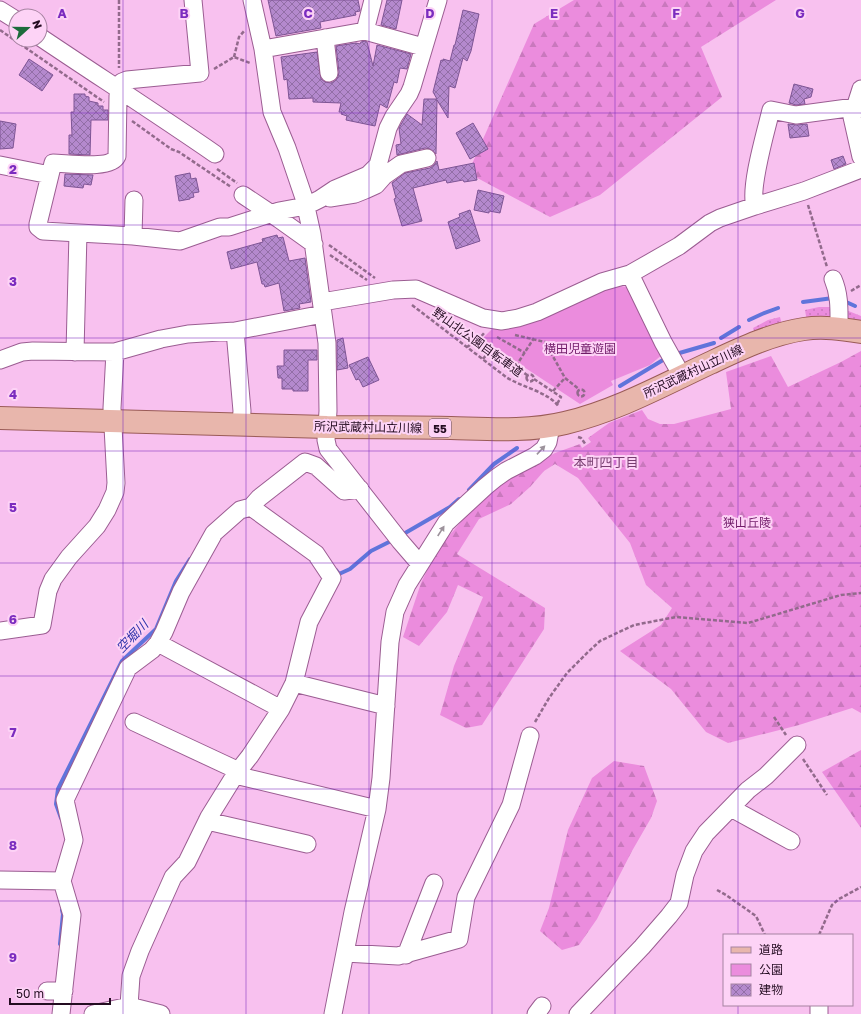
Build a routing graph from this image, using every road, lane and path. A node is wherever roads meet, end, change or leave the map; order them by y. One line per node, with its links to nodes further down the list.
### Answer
1 (119, 0): 17 (path)
2 (193, 0): 15 (street)
3 (252, 0): 6 (street)
4 (373, 0): 8 (street)
5 (438, 0): 11 (street)
6 (256, 19): 12 (street); 13 (path)
7 (0, 30): 19 (path)
8 (365, 31): 9 (street); 11 (street)
9 (325, 38): 12 (street); 16 (street)
10 (48, 42): 17 (street)
11 (423, 47): 31 (street)
12 (263, 49): 14 (street)
13 (234, 57): 14 (path); 15 (path)
14 (266, 67): 31 (street)
15 (200, 73): 17 (street)
16 (329, 73)
17 (120, 85): 22 (street); 27 (street)
18 (861, 89): 20 (street)
19 (108, 104)
20 (855, 107): 23 (street); 32 (street)
21 (131, 120): 29 (path)
22 (215, 154)
23 (861, 157)
24 (428, 158): 31 (street)
25 (0, 165): 27 (street)
26 (861, 169): 28 (street)
27 (50, 175): 34 (street)
28 (804, 191): 32 (street); 39 (path)
29 (243, 195): 33 (street)
30 (134, 200): 35 (street)
31 (313, 202): 33 (street); 36 (street)
32 (755, 206): 38 (street)
33 (271, 214): 35 (street); 36 (street)
34 (78, 234): 35 (street); 52 (street)
35 (133, 236)
36 (319, 243): 40 (path); 43 (street)
37 (329, 254): 41 (path)
38 (630, 274): 43 (street); 61 (street)
39 (833, 279): 44 (street)
40 (380, 281)
41 (373, 284)
42 (409, 302): 51 (path, 野山北公園自転車道)
43 (322, 308): 46 (street); 71 (street)
44 (839, 328): 47 (main road, 所沢武蔵村山立川線 / 55); 61 (main road, 所沢武蔵村山立川線 / 55)
45 (488, 329): 51 (path)
46 (235, 331): 53 (street); 70 (street)
47 (861, 332)
48 (513, 335): 50 (path)
49 (497, 337): 54 (path)
50 (534, 338): 54 (path); 62 (path)
51 (468, 347): 56 (path, 野山北公園自転車道)
52 (75, 352): 53 (street); 57 (street)
53 (115, 352): 69 (street)
54 (525, 352): 58 (path)
55 (488, 353): 56 (path); 58 (path); 59 (path)
56 (483, 359): 66 (path, 野山北公園自転車道)
57 (0, 360)
58 (516, 366): 59 (path)
59 (524, 373): 60 (path)
60 (527, 375): 63 (path); 63 (path)
61 (682, 376): 68 (main road, 所沢武蔵村山立川線 / 55)
62 (565, 378): 64 (path); 65 (path)
63 (534, 379): 65 (path)
64 (580, 389)
65 (553, 391): 66 (path)
66 (557, 404): 68 (path, 野山北公園自転車道)
67 (0, 418): 69 (main road, 所沢武蔵村山立川線 / 55)
68 (556, 418): 71 (main road, 所沢武蔵村山立川線 / 55); 74 (street, one-way to 68)
69 (112, 422): 70 (main road, 所沢武蔵村山立川線 / 55); 76 (street)
70 (241, 424): 71 (main road, 所沢武蔵村山立川線 / 55)
71 (326, 427): 72 (street)
72 (360, 489): 73 (street); 74 (street)
73 (255, 502): 77 (street); 78 (street)
74 (419, 563): 79 (street)
75 (861, 593): 83 (path)
76 (0, 631)
77 (158, 643): 80 (street); 93 (street)
78 (294, 683): 79 (street); 80 (street)
79 (386, 706): 88 (street)
80 (281, 709): 85 (street)
81 (774, 716): 84 (path)
82 (134, 722): 85 (street)
83 (530, 736): 100 (street)
84 (795, 746): 86 (path); 87 (street)
85 (237, 773): 88 (street); 89 (street)
86 (827, 795)
87 (731, 808): 90 (street); 106 (street)
88 (377, 809): 99 (street)
89 (207, 821): 91 (street); 101 (street)
90 (791, 841)
91 (307, 844)
92 (0, 880): 93 (street)
93 (58, 881): 102 (street)
94 (434, 883): 100 (street)
95 (861, 887): 98 (path)
96 (718, 890): 97 (path)
97 (765, 934)
98 (818, 934)
99 (345, 953): 100 (street); 105 (street)
100 (406, 954)
101 (130, 1010): 103 (street); 104 (street)
102 (61, 1014)
103 (93, 1014)
104 (161, 1014)
105 (333, 1014)
106 (578, 1014)

